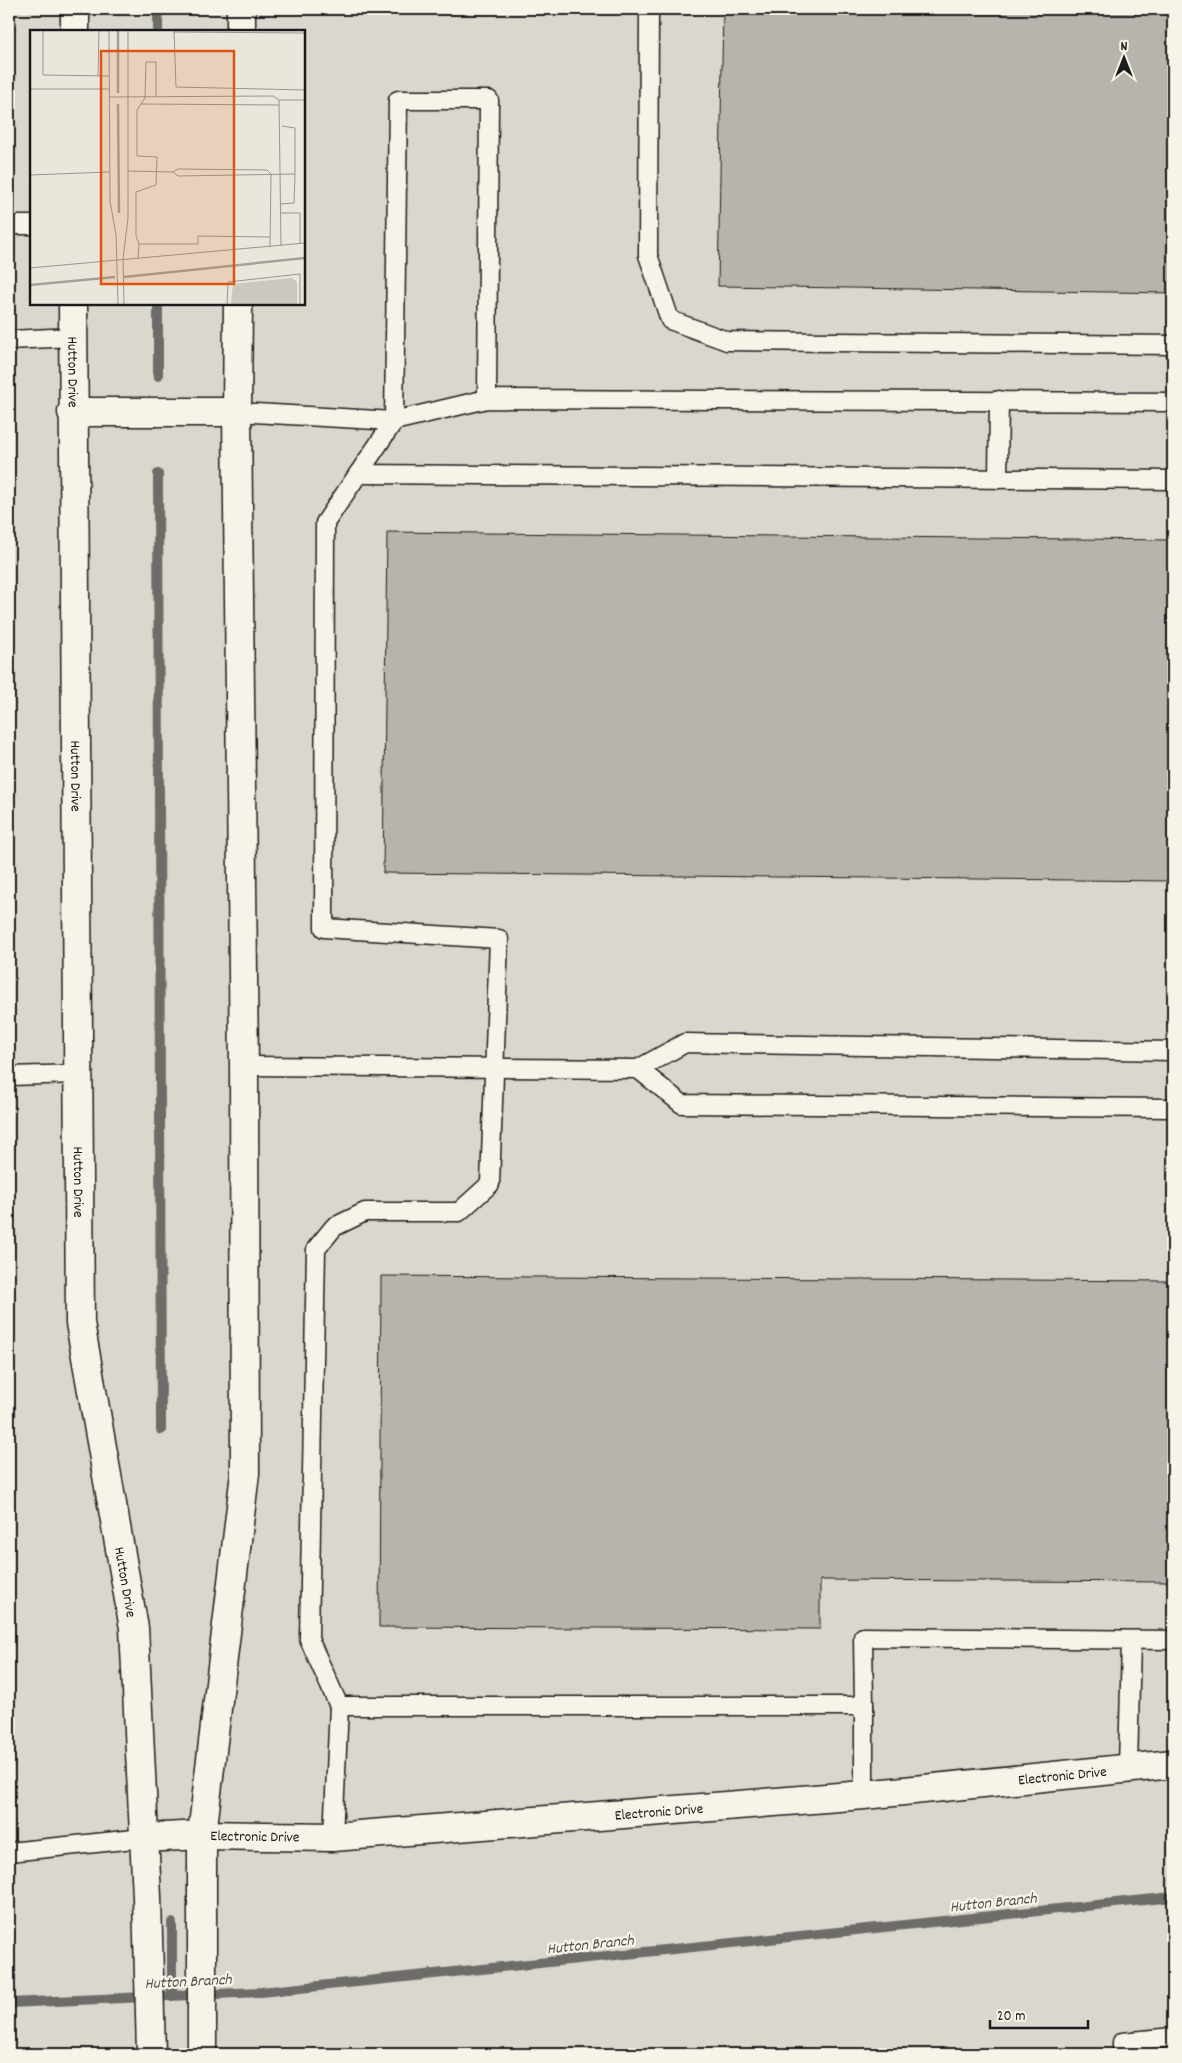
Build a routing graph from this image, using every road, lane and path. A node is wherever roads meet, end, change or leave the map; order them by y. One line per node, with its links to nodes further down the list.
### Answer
1 (75, 9): 4 (street)
2 (241, 9): 5 (street)
3 (649, 9): 12 (lane)
4 (75, 30)
5 (241, 30)
6 (9, 225): 7 (lane)
7 (30, 225)
8 (73, 305): 10 (street, Hutton Drive)
9 (238, 305): 17 (street)
10 (73, 336): 11 (lane); 16 (street, Hutton Drive)
11 (9, 340)
12 (1173, 345)
13 (487, 399): 14 (lane); 18 (lane); 18 (lane)
14 (999, 400): 15 (lane); 20 (lane)
15 (1173, 402)
16 (72, 412): 17 (street); 26 (street, Hutton Drive)
17 (237, 412): 18 (lane); 23 (street)
18 (394, 421): 19 (lane)
19 (358, 474): 20 (lane); 24 (lane)
20 (998, 479): 21 (lane)
21 (1173, 480)
22 (1173, 1051): 25 (lane)
23 (244, 1066): 24 (lane); 36 (street)
24 (494, 1070): 25 (lane); 31 (lane)
25 (638, 1070): 28 (lane)
26 (79, 1074): 27 (lane); 38 (street, Hutton Drive)
27 (9, 1076)
28 (1173, 1108)
29 (1131, 1640): 30 (lane); 32 (lane); 34 (lane)
30 (1173, 1640)
31 (339, 1706): 32 (lane); 37 (lane)
32 (864, 1706): 35 (lane)
33 (1173, 1764): 34 (street, Electronic Drive)
34 (1128, 1769): 35 (street, Electronic Drive)
35 (864, 1795): 37 (street, Electronic Drive)
36 (202, 1835): 37 (street, Electronic Drive); 38 (street, Electronic Drive); 42 (street)
37 (333, 1837)
38 (144, 1838): 39 (lane); 41 (street, Hutton Drive)
39 (9, 1852)
40 (1173, 2037): 43 (lane)
41 (151, 2054)
42 (202, 2054)
43 (1122, 2054)

